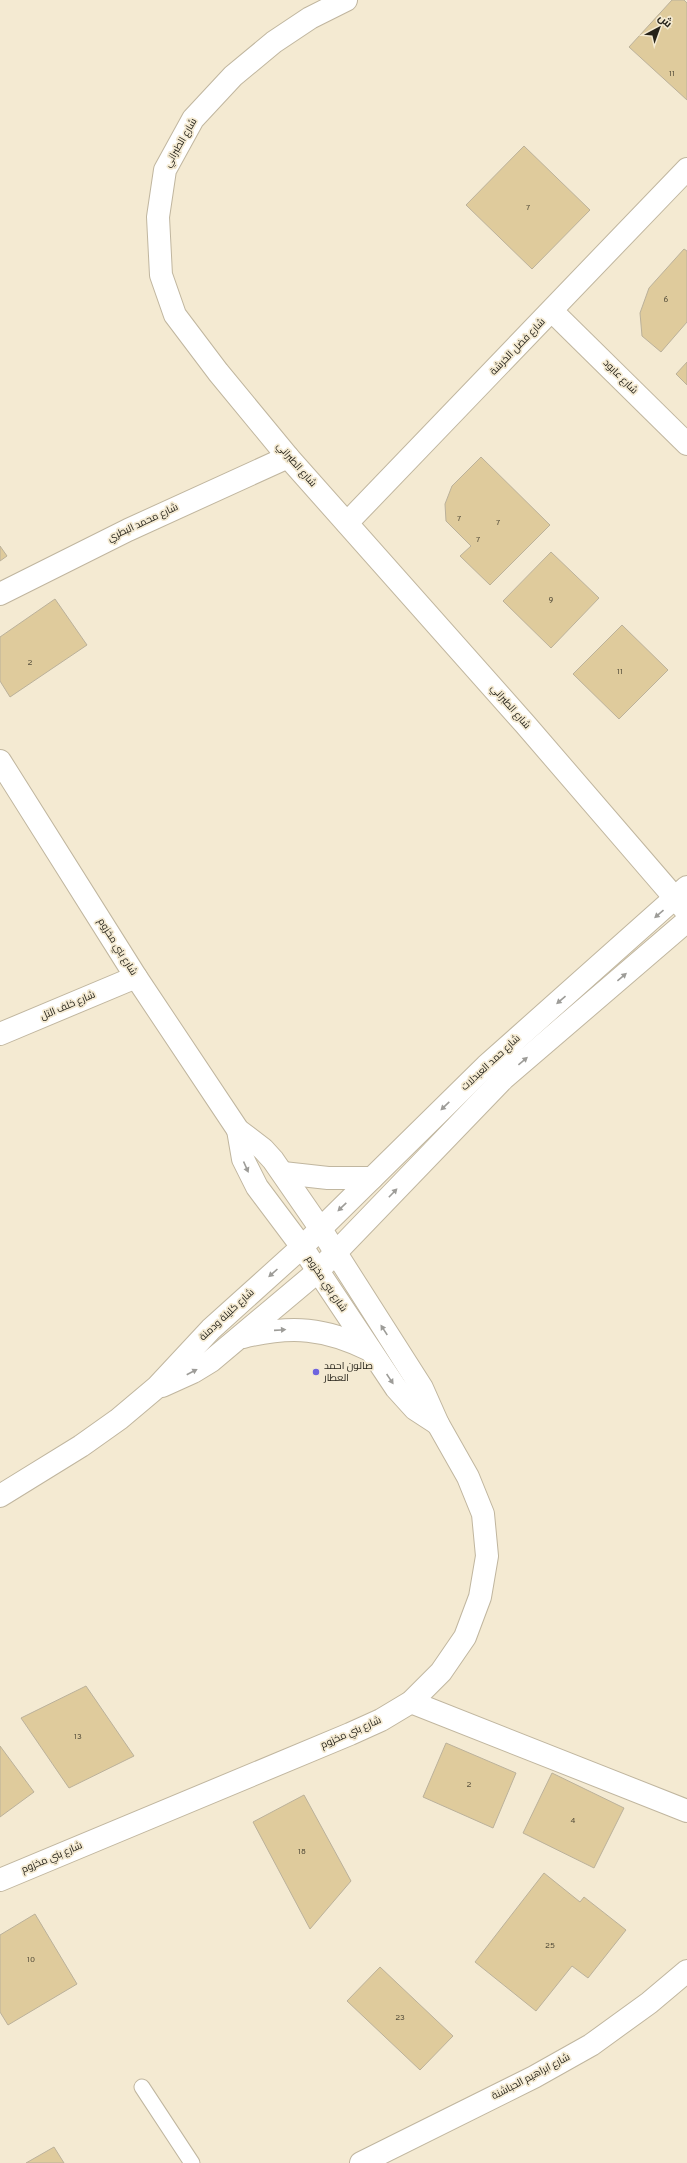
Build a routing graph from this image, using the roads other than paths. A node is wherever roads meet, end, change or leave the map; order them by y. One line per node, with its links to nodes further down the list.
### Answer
1 (346, 0): 5 (street, شارع الطبراني)
2 (687, 170): 3 (street, شارع فضل الخرشة)
3 (552, 311): 4 (street, شارع عابود); 6 (street, شارع فضل الخرشة)
4 (687, 444)
5 (288, 457): 6 (street, شارع الطبراني); 7 (street, شارع محمد البطري)
6 (347, 523): 9 (street, شارع الطبراني)
7 (0, 594)
8 (0, 761): 11 (street, شارع بني مخزوم)
9 (683, 899): 13 (street, شارع حمد العبدلات, one-way to 13)
10 (687, 921): 13 (street, شارع حمد العبدلات, one-way to 10)
11 (136, 977): 12 (street, شارع خلف التل); 14 (street, شارع بني مخزوم)
12 (0, 1034)
13 (495, 1072): 16 (street, شارع حمد العبدلات, one-way to 16); 19 (street, شارع حمد العبدلات, one-way to 13)
14 (238, 1130): 15 (street, شارع بني مخزوم); 18 (street, شارع بني مخزوم, one-way to 18)
15 (283, 1173): 16 (street); 17 (street, شارع بني مخزوم)
16 (372, 1178): 17 (street, شارع حمد العبدلات, one-way to 17)
17 (320, 1228): 18 (street, شارع حمد العبدلات); 19 (street, شارع بني مخزوم)
18 (302, 1247): 20 (street, شارع بني مخزوم); 23 (street, شارع كليلة ودمنة, one-way to 23)
19 (335, 1253): 20 (street, شارع حمد العبدلات); 24 (street, شارع بني مخزوم, one-way to 19)
20 (317, 1272): 21 (street, شارع كليلة ودمنة); 22 (street, شارع بني مخزوم)
21 (242, 1337): 22 (street, one-way to 22); 23 (street, شارع كليلة ودمنة, one-way to 21)
22 (370, 1350): 24 (street, شارع بني مخزوم, one-way to 24)
23 (157, 1387): 25 (street, شارع كليلة ودمنة)
24 (438, 1424): 26 (street, شارع بني مخزوم)
25 (0, 1496)
26 (411, 1702): 27 (street); 28 (street, شارع بني مخزوم)
27 (687, 1810)
28 (0, 1880)
29 (687, 1971): 32 (street, شارع ابراهيم الحباشنة)
30 (142, 2087): 31 (lane)
31 (192, 2163)
32 (362, 2163)

